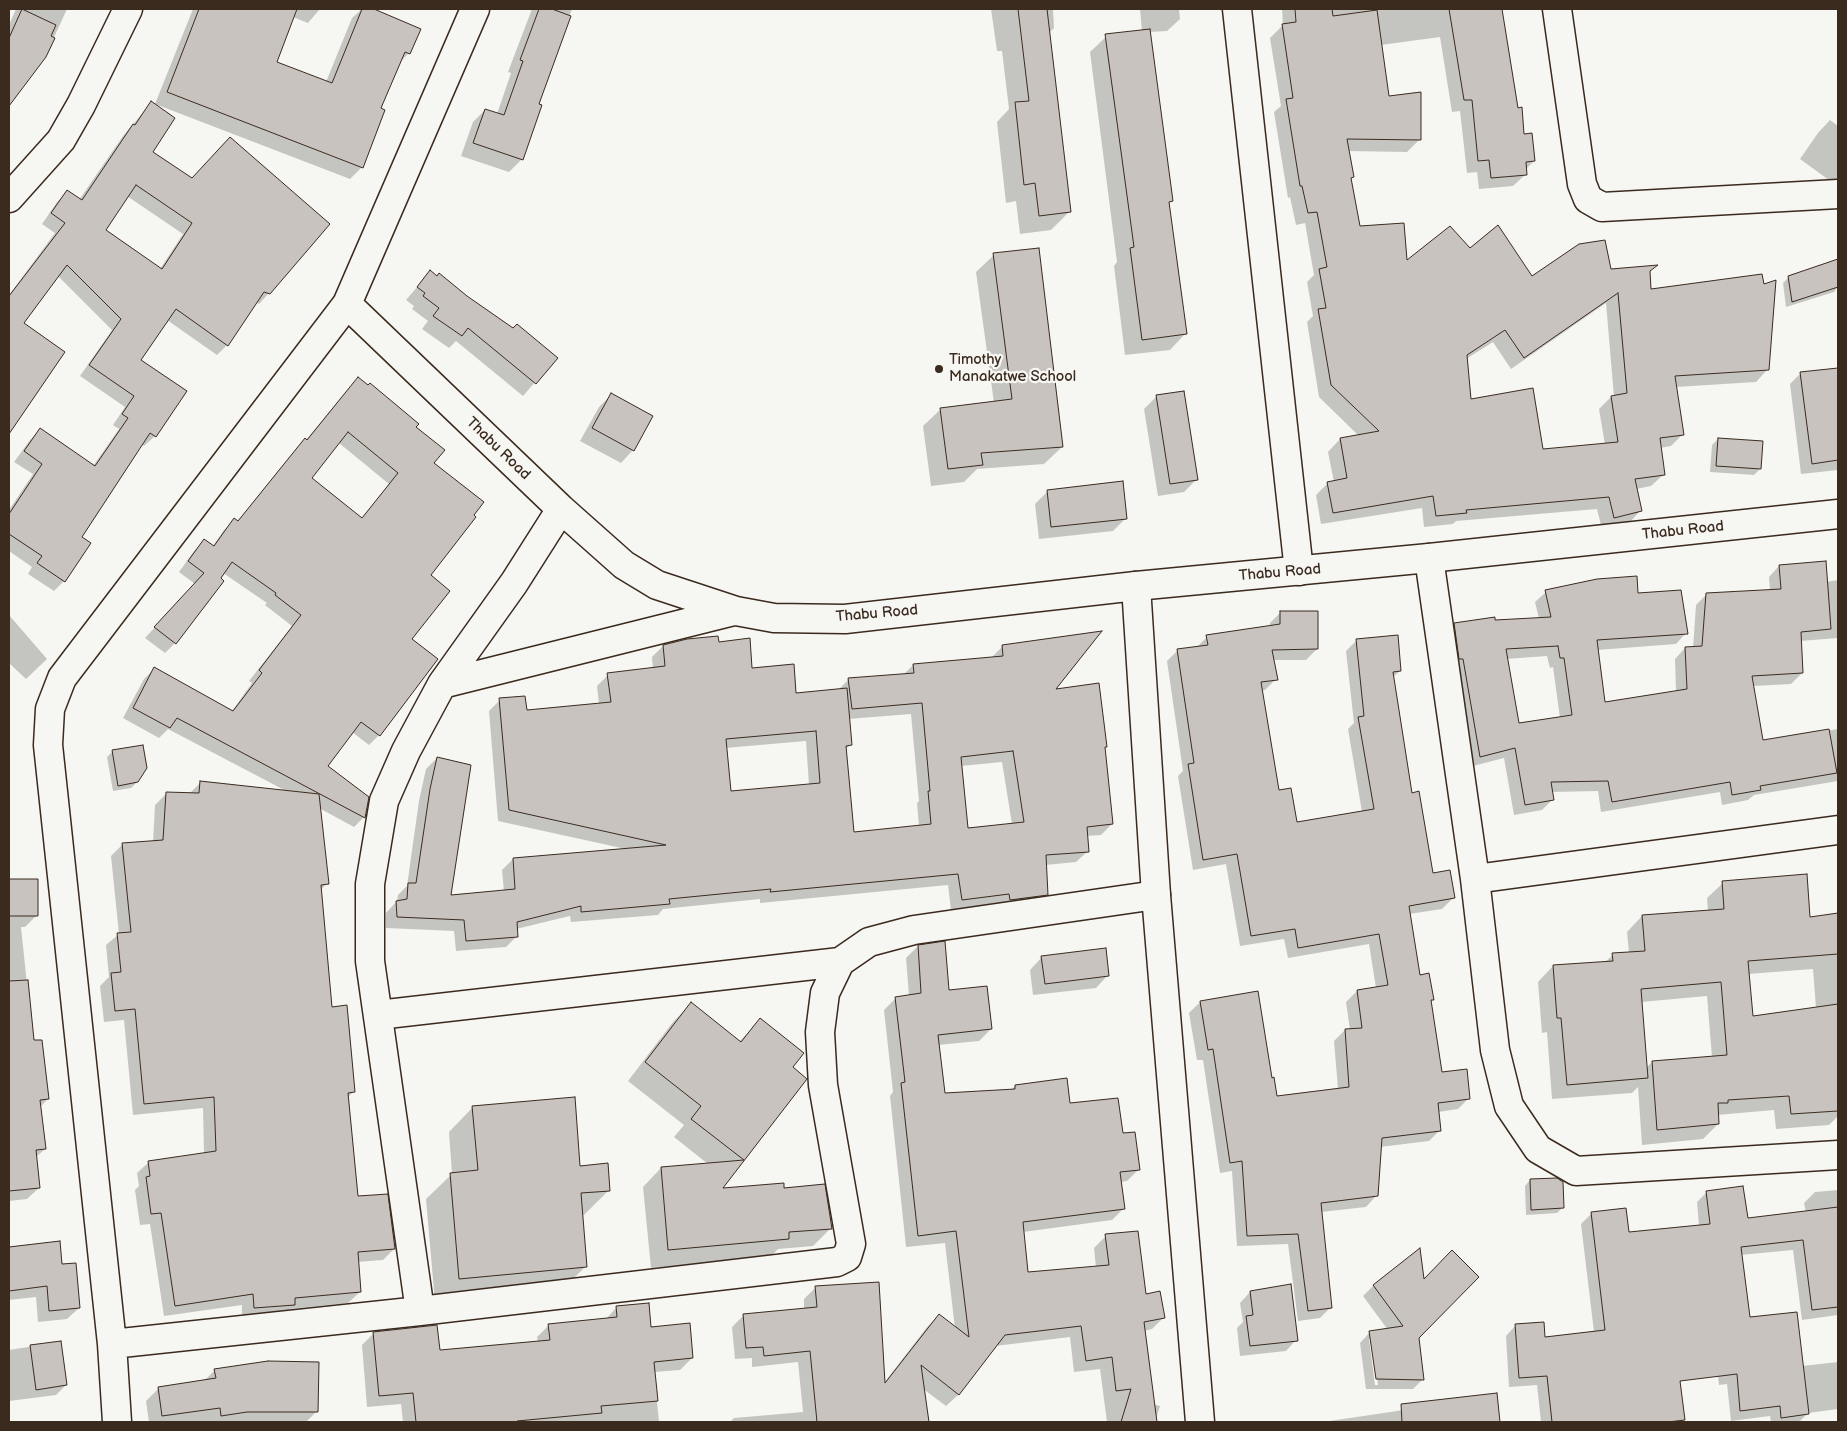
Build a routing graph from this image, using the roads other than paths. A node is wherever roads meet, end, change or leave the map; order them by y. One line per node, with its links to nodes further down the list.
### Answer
1 (128, 9): 6 (street)
2 (475, 9): 7 (street)
3 (1236, 9): 11 (street)
4 (1557, 9): 5 (street)
5 (1838, 194)
6 (9, 198)
7 (347, 304): 8 (street, Thabu Road); 22 (street)
8 (561, 509): 13 (street, Thabu Road); 14 (street)
9 (1838, 514): 10 (street, Thabu Road)
10 (1429, 558): 11 (street, Thabu Road); 16 (street)
11 (1299, 571): 12 (street, Thabu Road)
12 (1136, 586): 13 (street, Thabu Road); 17 (street)
13 (736, 610): 14 (street)
14 (442, 684): 19 (street)
15 (1838, 830): 16 (street)
16 (1475, 879): 20 (street)
17 (1156, 895): 18 (street); 24 (street)
18 (840, 962): 19 (street); 21 (street)
19 (378, 1015): 21 (street)
20 (1838, 1155)
21 (420, 1312): 22 (street)
22 (112, 1344): 23 (street)
23 (117, 1422)
24 (1200, 1422)

